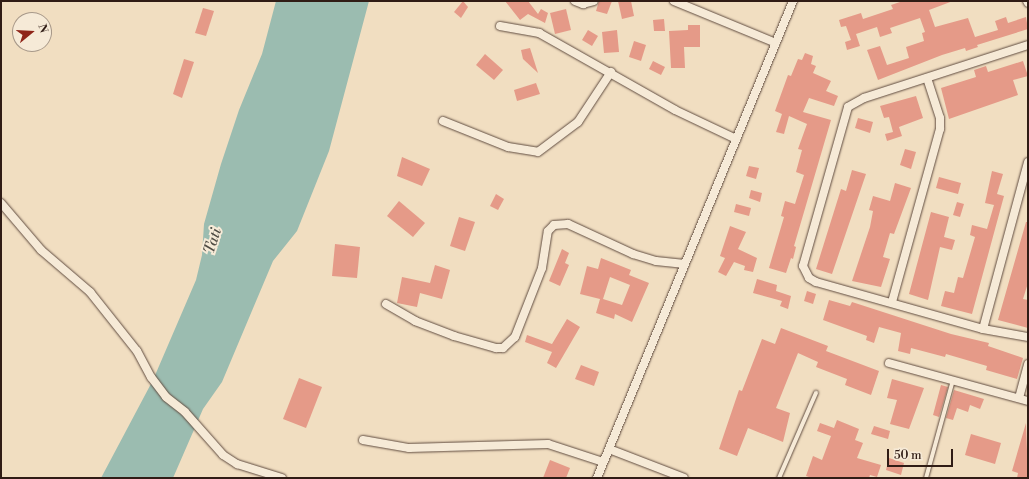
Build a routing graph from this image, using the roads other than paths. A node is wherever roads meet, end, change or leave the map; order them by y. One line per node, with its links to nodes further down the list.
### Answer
1 (575, 1): 2 (street)
2 (594, 1)
3 (674, 1): 6 (street)
4 (793, 1): 6 (street)
5 (500, 26): 8 (street)
6 (776, 43): 11 (street)
7 (1028, 45): 9 (street)
8 (611, 72): 10 (street); 11 (street)
9 (927, 78): 16 (street); 16 (street)
10 (443, 121)
11 (736, 139): 15 (street)
12 (1028, 162): 13 (street)
13 (1026, 175): 18 (street)
14 (1, 203): 29 (street)
15 (685, 264): 17 (street); 27 (street)
16 (892, 302): 18 (street)
17 (386, 304)
18 (983, 329): 19 (street)
19 (1028, 337)
20 (889, 363): 22 (street)
21 (1028, 364): 24 (street)
22 (953, 380): 24 (street); 33 (lane)
23 (816, 392): 32 (lane)
24 (1019, 398): 25 (street)
25 (1028, 400)
26 (363, 440): 28 (street)
27 (609, 449): 28 (street); 31 (street)
28 (603, 462): 30 (street)
29 (282, 478)
30 (597, 478)
31 (684, 478)
32 (779, 478)
33 (926, 478)

